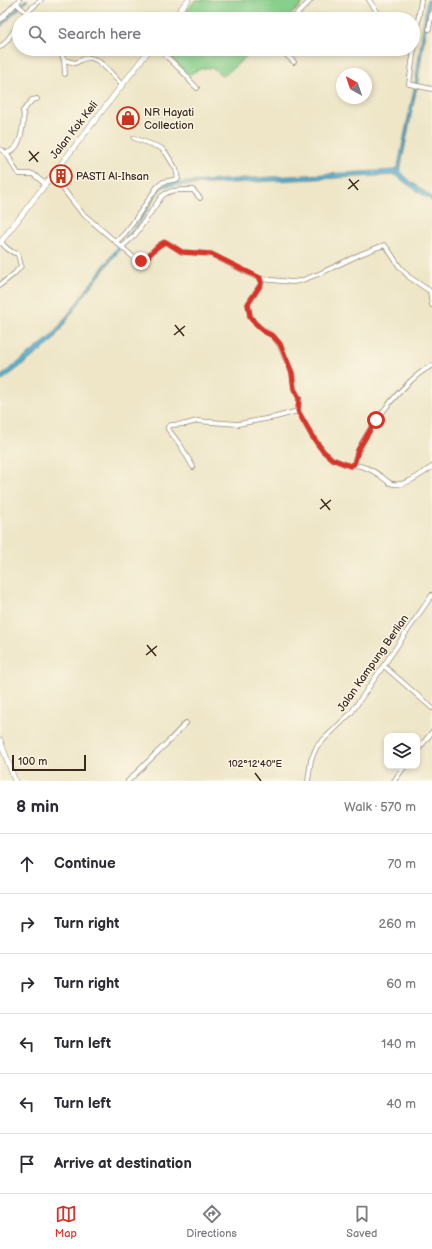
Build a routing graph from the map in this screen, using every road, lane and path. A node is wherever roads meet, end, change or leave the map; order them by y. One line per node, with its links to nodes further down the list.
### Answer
1 (41, 0): 8 (street)
2 (188, 0): 9 (street)
3 (311, 0): 10 (street)
4 (369, 0): 11 (street)
5 (421, 0): 12 (street)
6 (18, 2): 7 (street); 14 (street)
7 (25, 12)
8 (27, 12)
9 (179, 12)
10 (299, 12)
11 (377, 12)
12 (419, 12)
13 (432, 12): 15 (street)
14 (0, 20)
15 (429, 29)
16 (12, 33): 17 (street)
17 (0, 47)
18 (62, 56): 23 (street)
19 (145, 56): 26 (street, Jalan Kok Keli)
20 (166, 56): 27 (street)
21 (288, 56): 24 (street)
22 (413, 56): 28 (street)
23 (64, 60): 25 (street); 26 (street)
24 (294, 62)
25 (65, 74)
26 (122, 85): 33 (street, Jalan Kok Keli)
27 (196, 88)
28 (432, 89)
29 (37, 99): 32 (street)
30 (134, 138): 36 (street)
31 (0, 149): 32 (street)
32 (7, 153): 34 (street)
33 (52, 175): 34 (street, Jalan Kok Keli); 36 (street)
34 (45, 184): 37 (street, Jalan Kok Keli)
35 (200, 198): 38 (street)
36 (116, 242): 38 (street)
37 (0, 243): 40 (street)
38 (122, 247): 39 (street)
39 (261, 280): 41 (street); 43 (street)
40 (0, 285)
41 (432, 305)
42 (432, 366): 44 (street)
43 (298, 411): 44 (street); 45 (street)
44 (354, 464): 46 (street)
45 (193, 467)
46 (432, 467)
47 (432, 595): 48 (street, Jalan Kampung Berlian)
48 (384, 666): 49 (street); 57 (street, Jalan Kampung Berlian)
49 (432, 708)
50 (186, 723): 56 (street)
51 (432, 732): 53 (street)
52 (0, 740): 55 (street)
53 (420, 747)
54 (403, 769): 58 (street)
55 (15, 781)
56 (128, 781)
57 (308, 781)
58 (394, 781)

